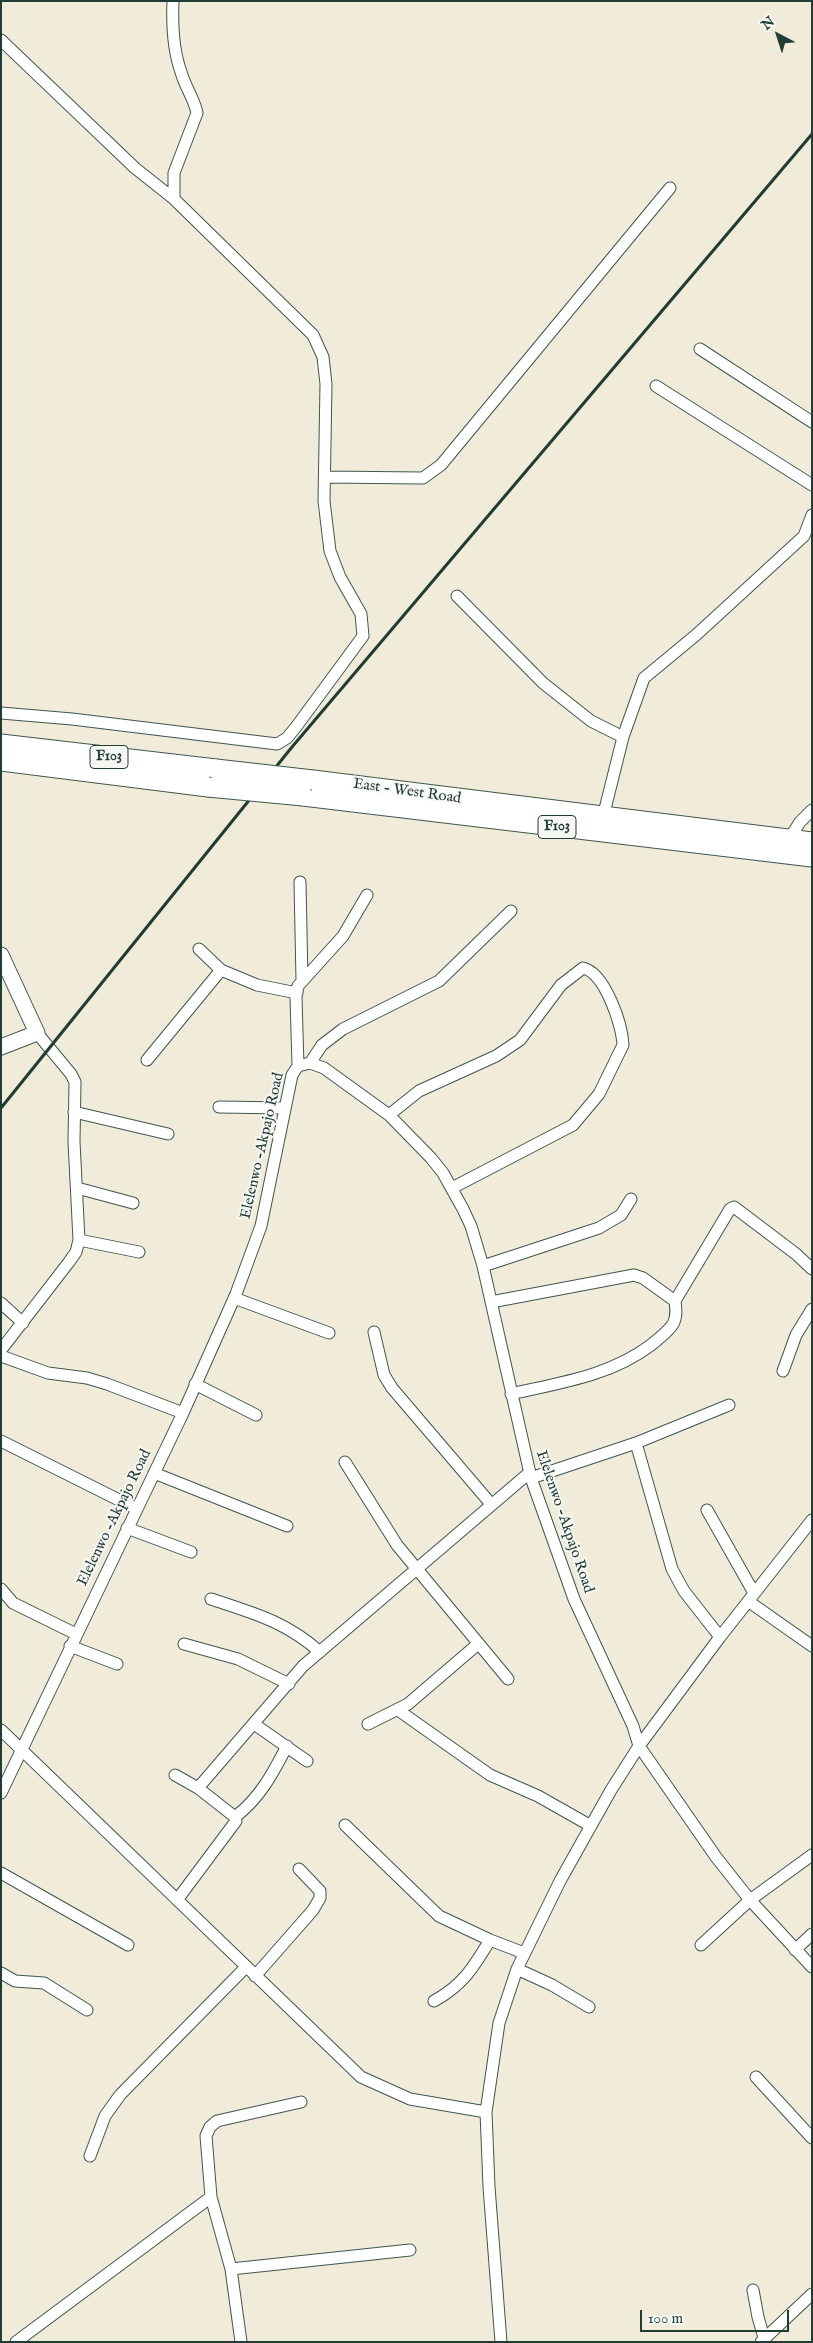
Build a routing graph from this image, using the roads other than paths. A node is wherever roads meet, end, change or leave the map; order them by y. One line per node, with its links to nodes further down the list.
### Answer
1 (173, 1): 4 (street)
2 (1, 40): 4 (street)
3 (670, 188): 8 (street)
4 (174, 198): 8 (street)
5 (700, 349): 7 (street)
6 (656, 386): 9 (street)
7 (812, 422)
8 (325, 477): 12 (street)
9 (812, 485)
10 (812, 514): 13 (street)
11 (457, 596): 13 (street)
12 (1, 713)
13 (623, 737): 17 (street)
14 (1, 744): 17 (main road, East - West Road / F103, bridge)
15 (1, 761): 20 (main road, East - West Road / F103, bridge)
16 (812, 810): 18 (street)
17 (603, 817): 18 (main road, East - West Road / F103)
18 (788, 839): 19 (main road, East - West Road / F103)
19 (812, 842)
20 (812, 857)
21 (300, 882): 27 (street)
22 (367, 895): 27 (street)
23 (511, 911): 32 (street)
24 (199, 948): 26 (street)
25 (1, 955): 29 (street)
26 (221, 970): 28 (street); 31 (street)
27 (302, 980): 28 (street)
28 (297, 993): 33 (street)
29 (37, 1032): 30 (street); 36 (street)
30 (1, 1047)
31 (147, 1060)
32 (310, 1063): 33 (street, Elelenwo -Akpajo Road); 37 (street, Elelenwo -Akpajo Road)
33 (298, 1066): 35 (street, Elelenwo -Akpajo Road)
34 (219, 1107): 35 (street)
35 (286, 1108): 47 (street, Elelenwo -Akpajo Road)
36 (74, 1112): 38 (street); 39 (street)
37 (389, 1115): 40 (street, Elelenwo -Akpajo Road); 40 (street)
38 (168, 1134)
39 (77, 1188): 42 (street); 43 (street)
40 (452, 1188): 45 (street, Elelenwo -Akpajo Road)
41 (631, 1199): 45 (street)
42 (133, 1203)
43 (79, 1240): 44 (street); 52 (street)
44 (139, 1252)
45 (483, 1266): 49 (street, Elelenwo -Akpajo Road)
46 (812, 1269): 48 (street)
47 (234, 1298): 54 (street); 58 (street, Elelenwo -Akpajo Road)
48 (675, 1301): 49 (street); 59 (street)
49 (491, 1302): 59 (street, Elelenwo -Akpajo Road)
50 (1, 1303): 52 (street)
51 (812, 1309): 57 (street)
52 (23, 1323): 55 (street)
53 (374, 1332): 68 (street)
54 (329, 1333)
55 (1, 1350)
56 (1, 1356): 61 (street)
57 (783, 1371)
58 (195, 1384): 61 (street, Elelenwo -Akpajo Road); 62 (street)
59 (511, 1394): 67 (street, Elelenwo -Akpajo Road)
60 (729, 1405): 64 (street)
61 (183, 1413): 66 (street, Elelenwo -Akpajo Road)
62 (256, 1414)
63 (1, 1441): 69 (street)
64 (636, 1443): 67 (street); 80 (street)
65 (345, 1462): 75 (street)
66 (154, 1474): 69 (street, Elelenwo -Akpajo Road); 72 (street)
67 (530, 1476): 68 (street); 94 (street, Elelenwo -Akpajo Road)
68 (491, 1504): 75 (street)
69 (137, 1509): 73 (street, Elelenwo -Akpajo Road)
70 (707, 1510): 77 (street)
71 (812, 1520): 77 (street)
72 (287, 1526)
73 (126, 1528): 74 (street); 79 (street, Elelenwo -Akpajo Road)
74 (191, 1552)
75 (416, 1569): 82 (street); 85 (street)
76 (1, 1589): 79 (street)
77 (751, 1597): 80 (street); 84 (street)
78 (210, 1599): 85 (street)
79 (76, 1634): 83 (street, Elelenwo -Akpajo Road)
80 (720, 1637): 94 (street)
81 (184, 1644): 88 (street)
82 (478, 1644): 87 (street); 89 (street)
83 (70, 1646): 86 (street); 95 (street, Elelenwo -Akpajo Road)
84 (812, 1646)
85 (320, 1652): 88 (street)
86 (117, 1664)
87 (508, 1680)
88 (289, 1684): 90 (street)
89 (398, 1710): 91 (street); 102 (street)
90 (254, 1724): 93 (street); 98 (street)
91 (368, 1724)
92 (1, 1730): 95 (street)
93 (287, 1746): 96 (street); 100 (street)
94 (639, 1746): 102 (street); 107 (street, Elelenwo -Akpajo Road)
95 (22, 1748): 99 (street, Elelenwo -Akpajo Road); 106 (street)
96 (307, 1761)
97 (175, 1775): 98 (street)
98 (198, 1788): 100 (street)
99 (1, 1793)
100 (235, 1817): 106 (street)
101 (345, 1825): 109 (street)
102 (591, 1826): 113 (street)
103 (812, 1854): 107 (street)
104 (299, 1868): 118 (street)
105 (1, 1873): 111 (street)
106 (177, 1900): 114 (street)
107 (750, 1900): 110 (street); 112 (street, Elelenwo -Akpajo Road)
108 (812, 1934): 112 (street)
109 (490, 1940): 113 (street); 119 (street)
110 (701, 1945)
111 (128, 1946)
112 (795, 1950): 115 (street, Elelenwo -Akpajo Road)
113 (524, 1953): 116 (street)
114 (246, 1967): 118 (street); 126 (street)
115 (812, 1967)
116 (517, 1968): 120 (street); 124 (street)
117 (1, 1973): 121 (street)
118 (255, 1976): 124 (street)
119 (434, 2001)
120 (589, 2007)
121 (87, 2010)
122 (756, 2078): 125 (street)
123 (301, 2102): 127 (street)
124 (486, 2112): 135 (street)
125 (812, 2138)
126 (90, 2156)
127 (211, 2197): 129 (street); 133 (street)
128 (410, 2250): 129 (street)
129 (231, 2270): 134 (street)
130 (753, 2290): 132 (street)
131 (812, 2294): 132 (street)
132 (763, 2340)
133 (16, 2342)
134 (241, 2342)
135 (501, 2342)

